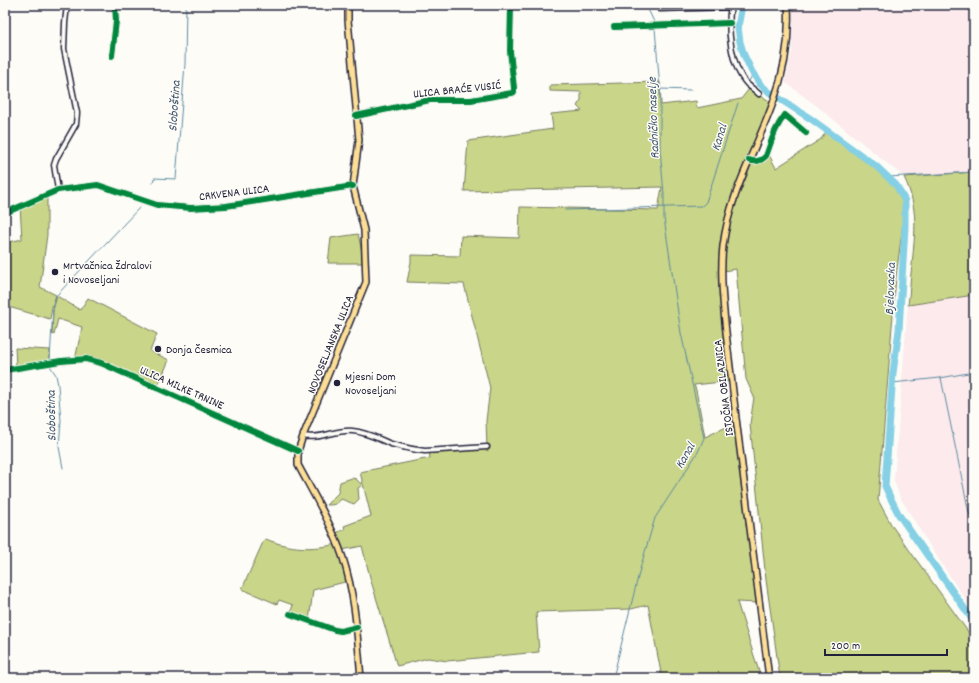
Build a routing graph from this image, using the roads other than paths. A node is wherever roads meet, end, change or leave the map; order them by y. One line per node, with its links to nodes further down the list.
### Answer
1 (67, 5): 16 (street)
2 (114, 5): 10 (street)
3 (348, 5): 12 (main road, NOVOSELJANSKA ULICA)
4 (511, 5): 12 (street, ULICA BRAĆE VUSIĆ)
5 (788, 5): 14 (main road, ISTOČNA OBILAZNICA)
6 (731, 6): 7 (street); 8 (street)
7 (660, 9)
8 (730, 23): 9 (street); 11 (street)
9 (614, 27)
10 (112, 56)
11 (759, 94)
12 (356, 116): 15 (main road, NOVOSELJANSKA ULICA)
13 (806, 133): 14 (street)
14 (749, 160): 25 (main road, ISTOČNA OBILAZNICA)
15 (352, 186): 16 (street, CRKVENA ULICA); 19 (main road, NOVOSELJANSKA ULICA)
16 (58, 190): 17 (street, CRKVENA ULICA)
17 (5, 213)
18 (5, 370): 21 (street, ULICA MILKE TRNINE)
19 (303, 436): 20 (street); 21 (main road, NOVOSELJANSKA ULICA)
20 (487, 447)
21 (298, 451): 23 (main road, NOVOSELJANSKA ULICA)
22 (290, 614): 23 (street)
23 (357, 627): 24 (main road, NOVOSELJANSKA ULICA)
24 (361, 678)
25 (769, 678)

